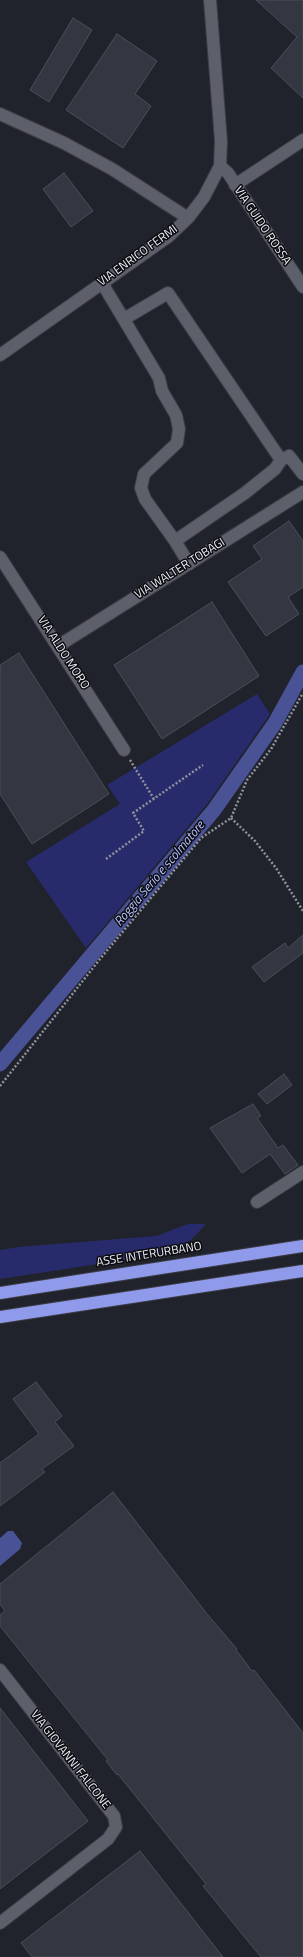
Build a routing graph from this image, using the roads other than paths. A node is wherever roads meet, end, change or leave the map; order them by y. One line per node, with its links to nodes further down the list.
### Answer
1 (210, 0): 4 (street, VIA ENRICO FERMI)
2 (0, 114): 6 (street)
3 (303, 140): 5 (street)
4 (220, 166): 5 (street, VIA GUIDO ROSSA); 6 (street, VIA ENRICO FERMI)
5 (235, 185): 8 (street, VIA GUIDO ROSSA)
6 (188, 218): 7 (street, VIA ENRICO FERMI)
7 (102, 283): 9 (street); 10 (street, VIA ENRICO FERMI)
8 (303, 287)
9 (124, 319): 11 (street); 14 (street)
10 (0, 355)
11 (281, 460): 12 (street); 14 (street)
12 (303, 474)
13 (303, 492): 16 (street, VIA WALTER TOBAGI)
14 (175, 542): 16 (street)
15 (0, 557): 17 (street, VIA ALDO MORO)
16 (189, 564): 17 (street, VIA WALTER TOBAGI)
17 (58, 646): 18 (street, VIA ALDO MORO)
18 (124, 750)
19 (303, 1172): 20 (street)
20 (257, 1202)
21 (303, 1246): 23 (highway, ASSE INTERURBANO)
22 (303, 1271): 24 (highway)
23 (0, 1293)
24 (0, 1317)
25 (0, 1670): 26 (street, VIA GIOVANNI FALCONE)
26 (0, 1923)

